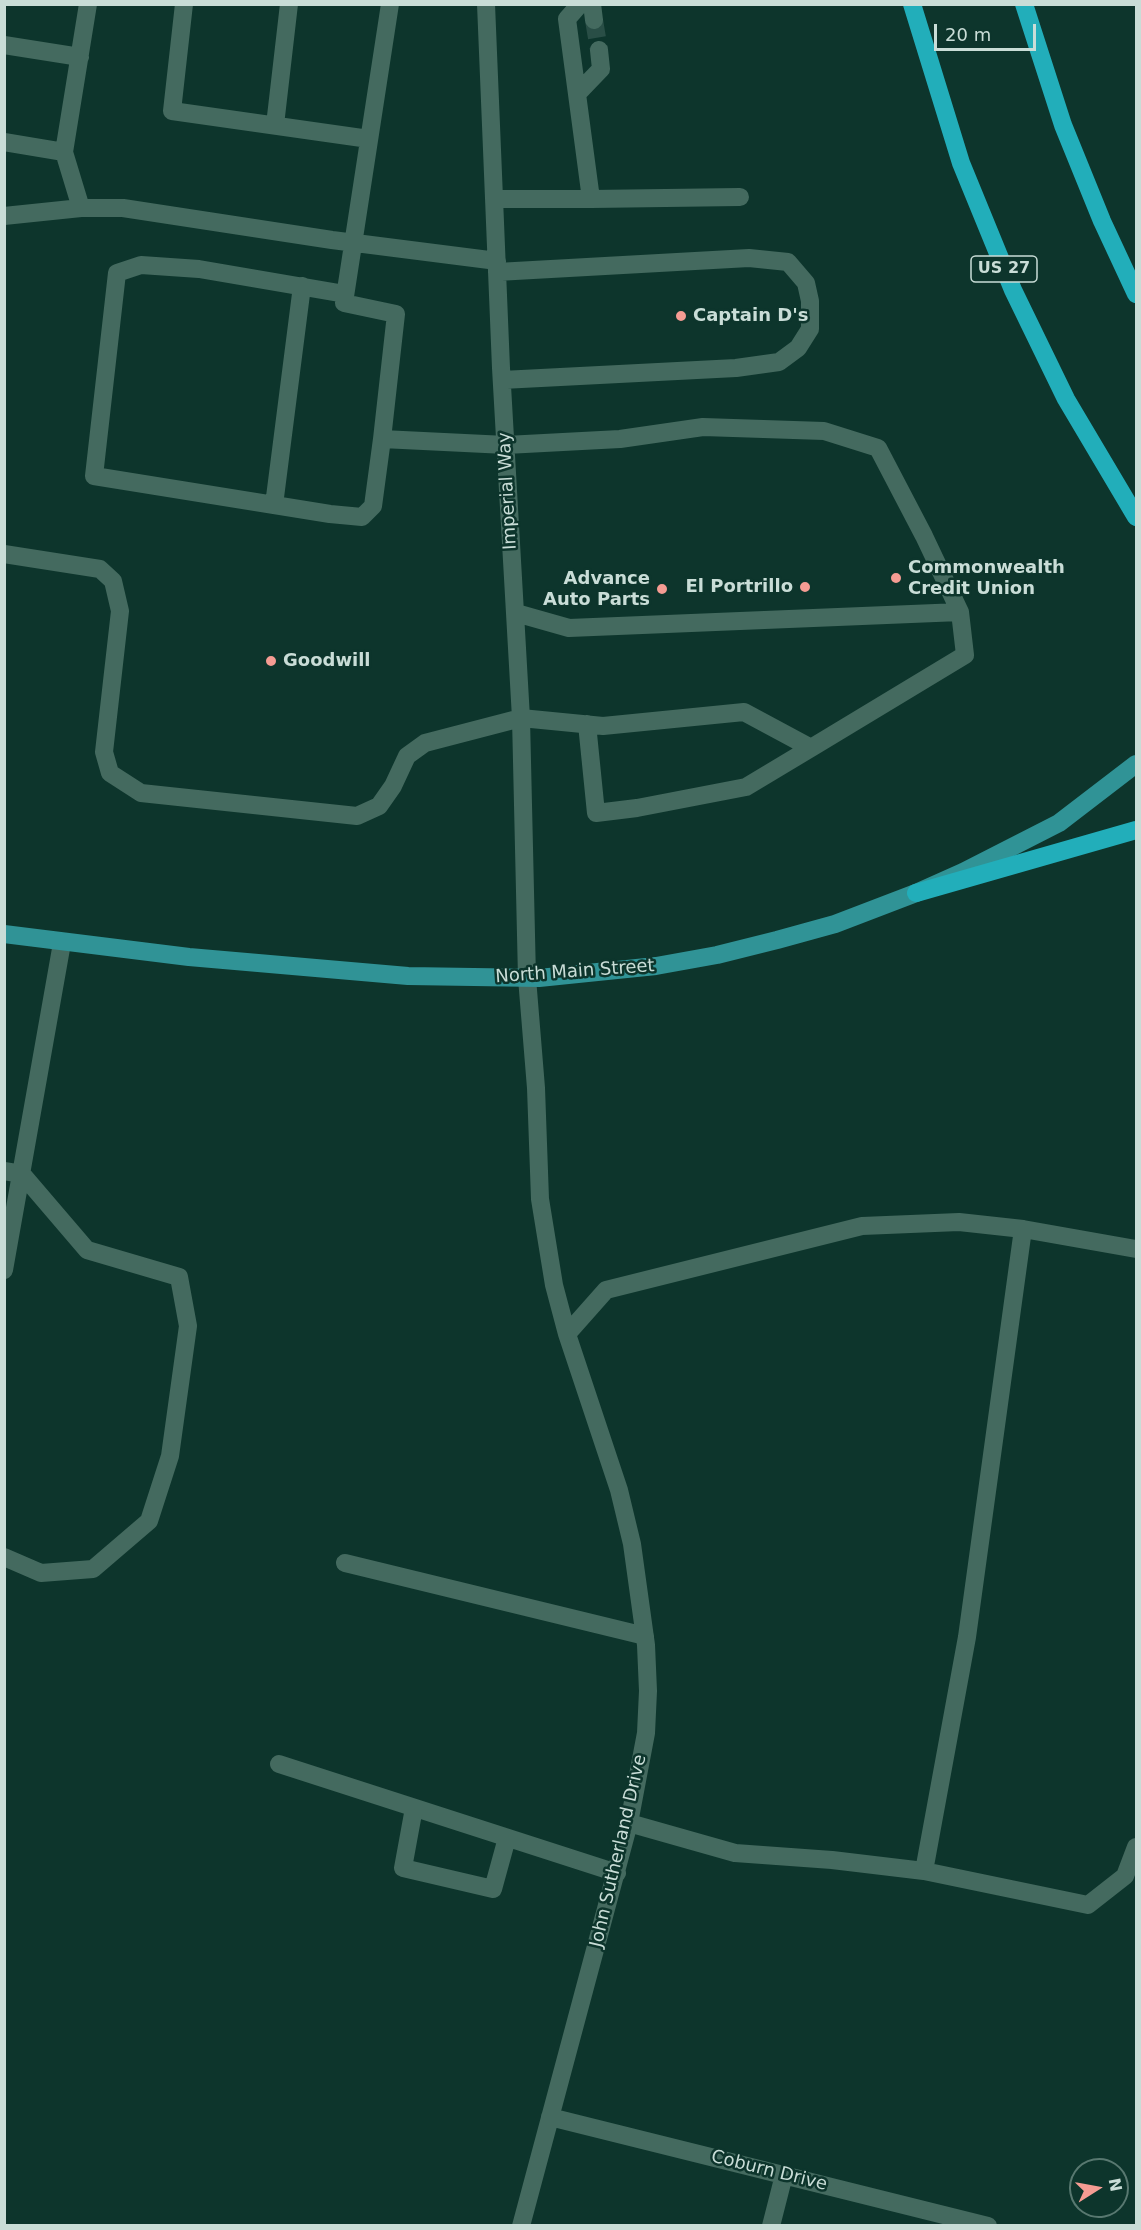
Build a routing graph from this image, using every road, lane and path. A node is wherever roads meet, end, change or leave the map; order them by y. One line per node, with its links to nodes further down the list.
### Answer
1 (88, 4): 11 (street)
2 (184, 4): 13 (street)
3 (289, 4): 13 (street)
4 (390, 4): 14 (street)
5 (486, 4): 19 (street, Imperial Way)
6 (580, 4): 12 (street)
7 (912, 4): 31 (highway, US 27)
8 (1024, 4): 26 (highway)
9 (4, 45): 11 (street)
10 (599, 50): 12 (street)
11 (80, 57): 16 (street)
12 (577, 94): 18 (street)
13 (275, 125): 14 (street)
14 (369, 139): 22 (street)
15 (4, 142): 16 (street)
16 (64, 152): 20 (street)
17 (740, 197): 18 (street)
18 (591, 199): 19 (street)
19 (494, 200): 23 (street, Imperial Way)
20 (81, 208): 21 (street); 22 (street)
21 (4, 216)
22 (353, 243): 23 (street); 25 (street)
23 (497, 266): 27 (street, Imperial Way); 27 (street)
24 (302, 286): 25 (street); 30 (street); 30 (street)
25 (345, 294): 28 (street)
26 (1137, 294)
27 (502, 380): 29 (street, Imperial Way)
28 (382, 439): 29 (street); 30 (street)
29 (506, 445): 33 (street); 34 (street, Imperial Way)
30 (274, 505)
31 (1137, 517)
32 (4, 554): 35 (street)
33 (960, 612): 34 (street); 37 (street)
34 (516, 614): 35 (street, Imperial Way)
35 (521, 718): 36 (street); 43 (street, Imperial Way)
36 (587, 724): 37 (street); 37 (street)
37 (811, 748)
38 (1137, 764): 40 (main road, North Main Street)
39 (1137, 830): 40 (highway)
40 (916, 893): 43 (main road, North Main Street)
41 (4, 934): 42 (main road, North Main Street)
42 (62, 943): 43 (main road, North Main Street); 44 (street)
43 (527, 978): 48 (street, Imperial Way)
44 (13, 1173): 47 (street); 49 (street)
45 (1023, 1229): 46 (street); 48 (street); 57 (street)
46 (1137, 1249)
47 (4, 1270)
48 (567, 1334): 51 (street, John Sutherland Drive)
49 (4, 1557)
50 (345, 1563): 51 (street)
51 (645, 1636): 54 (street, John Sutherland Drive)
52 (279, 1764): 53 (street)
53 (414, 1808): 55 (street); 55 (street)
54 (629, 1823): 57 (street); 58 (street, John Sutherland Drive)
55 (507, 1838): 58 (street)
56 (1137, 1847): 57 (street)
57 (924, 1871)
58 (617, 1873): 59 (street, John Sutherland Drive)
59 (550, 2117): 60 (street, Coburn Drive); 61 (street, John Sutherland Drive)
60 (784, 2175): 62 (street); 63 (street, Coburn Drive)
61 (521, 2226)
62 (771, 2226)
63 (988, 2226)

